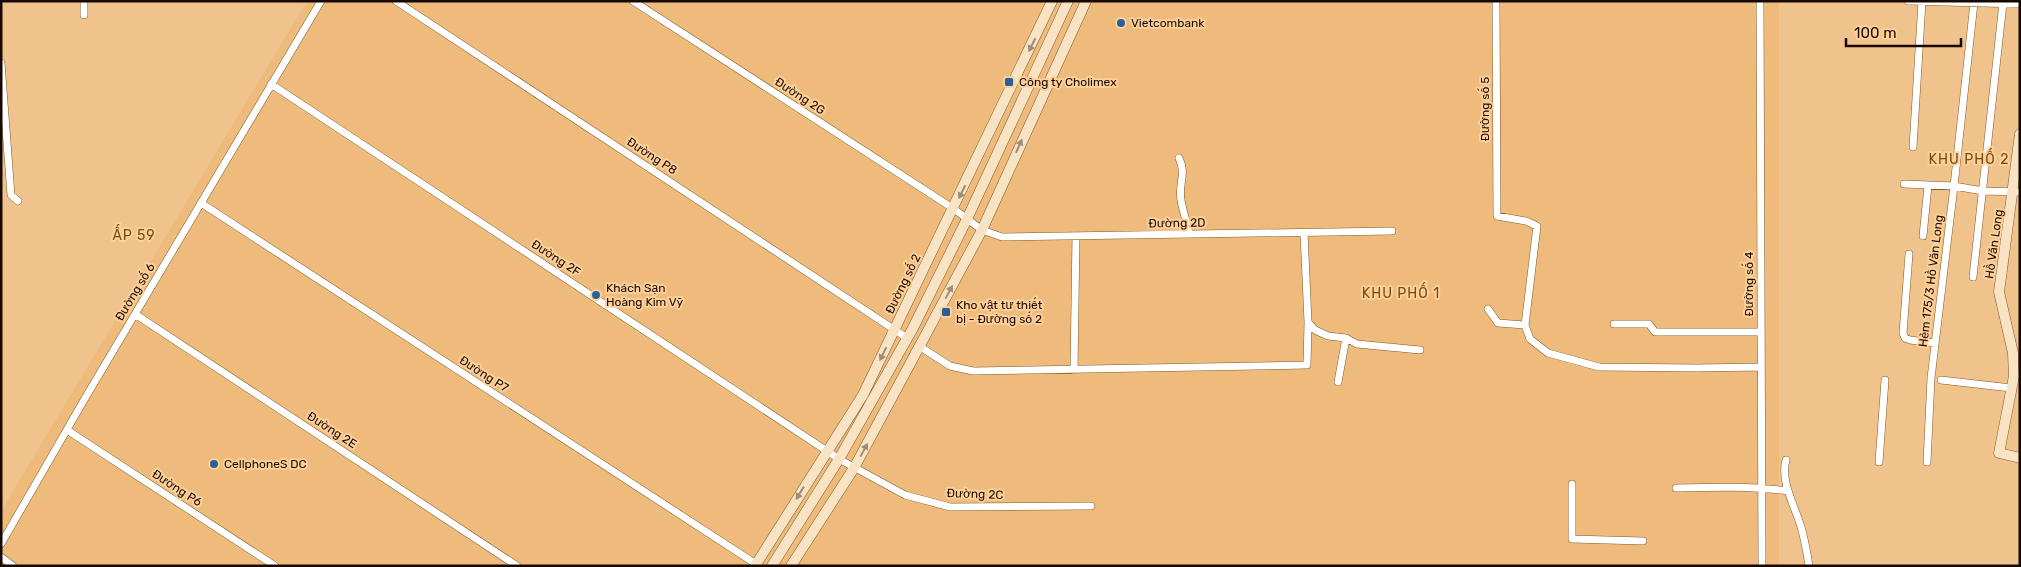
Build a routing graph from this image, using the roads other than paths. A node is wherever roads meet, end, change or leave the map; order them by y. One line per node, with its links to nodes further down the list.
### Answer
1 (84, 1): 15 (street)
2 (321, 1): 17 (street, Đường số 6)
3 (396, 1): 43 (street, Đường P8)
4 (633, 1): 28 (street, Đường 2G)
5 (1052, 1): 28 (main road, Đường số 2, one-way to 28)
6 (1068, 1): 29 (main road)
7 (1086, 1): 30 (main road, one-way to 7)
8 (1496, 1): 42 (street, Đường số 5)
9 (1760, 1): 44 (street, Đường số 4)
10 (1908, 1): 11 (street)
11 (1922, 2): 12 (street); 19 (street)
12 (1974, 3): 13 (street); 23 (street, Hẻm 175/3 Hồ Văn Long)
13 (2003, 3): 14 (street); 24 (street)
14 (2020, 4)
15 (84, 15)
16 (1, 63): 26 (street)
17 (271, 84): 27 (street, Đường số 6); 58 (street, Đường 2F)
18 (2020, 134): 25 (main road, Hồ Văn Long)
19 (1913, 147)
20 (1179, 158): 33 (street)
21 (1904, 184): 22 (street)
22 (1928, 186): 23 (street); 35 (street)
23 (1954, 186): 24 (street); 47 (street, Hẻm 175/3 Hồ Văn Long)
24 (1983, 190): 25 (street); 37 (street)
25 (2017, 192): 52 (main road, Hồ Văn Long)
26 (18, 201)
27 (201, 203): 39 (street, Đường số 6); 73 (street, Đường P7)
28 (954, 209): 29 (street, Đường 2G); 43 (main road, Đường số 2)
29 (967, 219): 30 (street, Đường 2D); 45 (main road)
30 (982, 230): 34 (street, Đường 2D); 48 (main road, one-way to 30)
31 (1392, 231): 32 (street, Đường 2D)
32 (1304, 233): 33 (street, Đường 2D); 40 (street)
33 (1189, 234): 34 (street, Đường 2D)
34 (1076, 236): 51 (street)
35 (1923, 236)
36 (1909, 254): 47 (street)
37 (1973, 277)
38 (1488, 309): 42 (street)
39 (135, 314): 57 (street, Đường số 6); 76 (street, Đường 2E)
40 (1308, 322): 46 (street); 51 (street)
41 (1614, 324): 44 (street)
42 (1525, 325): 50 (street)
43 (895, 330): 45 (street, Đường P8); 58 (main road, Đường số 2, one-way to 58)
44 (1760, 332): 50 (street, Đường số 4)
45 (907, 338): 60 (main road)
46 (1346, 338): 49 (street); 55 (street)
47 (1935, 342): 63 (street, Hẻm 175/3 Hồ Văn Long)
48 (919, 346): 51 (street); 64 (main road, one-way to 48)
49 (1420, 350)
50 (1760, 367): 66 (street, Đường số 4)
51 (1074, 370)
52 (2017, 376): 56 (main road, Hồ Văn Long)
53 (1885, 380): 62 (street)
54 (1940, 380): 56 (street)
55 (1338, 382)
56 (2011, 388): 59 (main road, Hồ Văn Long)
57 (67, 430): 71 (street, Đường số 6); 75 (street, Đường P6)
58 (828, 451): 60 (street, Đường 2F); 73 (main road, Đường số 2, one-way to 73)
59 (2020, 458)
60 (839, 459): 64 (street, Đường 2C); 77 (main road)
61 (1786, 460): 68 (street)
62 (1879, 462)
63 (1927, 462)
64 (854, 468): 69 (street, Đường 2C); 78 (main road)
65 (1572, 484): 70 (street)
66 (1763, 487): 67 (street); 68 (street); 79 (street, Đường số 4)
67 (1676, 488)
68 (1788, 491): 80 (street)
69 (1091, 506)
70 (1643, 541)
71 (1, 544)
72 (1, 557): 74 (street)
73 (755, 565)
74 (13, 566)
75 (274, 566)
76 (517, 566)
77 (772, 566)
78 (791, 566)
79 (1762, 566)
80 (1809, 566)

